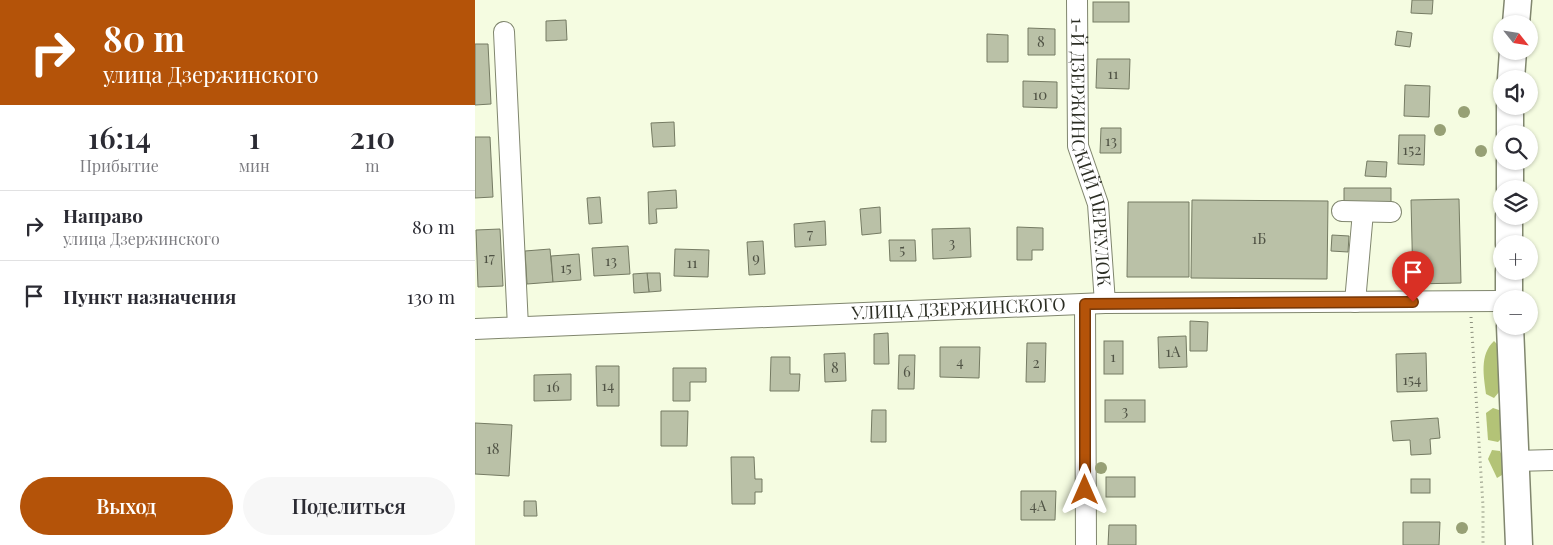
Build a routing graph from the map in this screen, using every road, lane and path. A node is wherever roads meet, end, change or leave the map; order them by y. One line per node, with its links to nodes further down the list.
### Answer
1 (1077, 0): 11 (street, 1-Й ДЗЕРЖИНСКИЙ ПЕРЕУЛОК)
2 (1518, 0): 3 (main road)
3 (1517, 15)
4 (504, 32): 13 (street)
5 (1343, 212): 6 (street)
6 (1363, 212): 7 (street); 9 (street)
7 (1391, 212)
8 (1493, 301): 10 (street, УЛИЦА ДЗЕРЖИНСКОГО)
9 (1355, 302): 10 (street, УЛИЦА ДЗЕРЖИНСКОГО); 11 (street, УЛИЦА ДЗЕРЖИНСКОГО)
10 (1470, 302): 19 (path)
11 (1105, 303): 12 (street, УЛИЦА ДЗЕРЖИНСКОГО)
12 (1085, 304): 13 (street, УЛИЦА ДЗЕРЖИНСКОГО); 18 (street)
13 (518, 328): 14 (street, УЛИЦА ДЗЕРЖИНСКОГО)
14 (475, 329)
15 (1510, 335): 17 (main road)
16 (1553, 460): 17 (street)
17 (1516, 461): 20 (main road)
18 (1086, 545)
19 (1483, 545)
20 (1519, 545)

